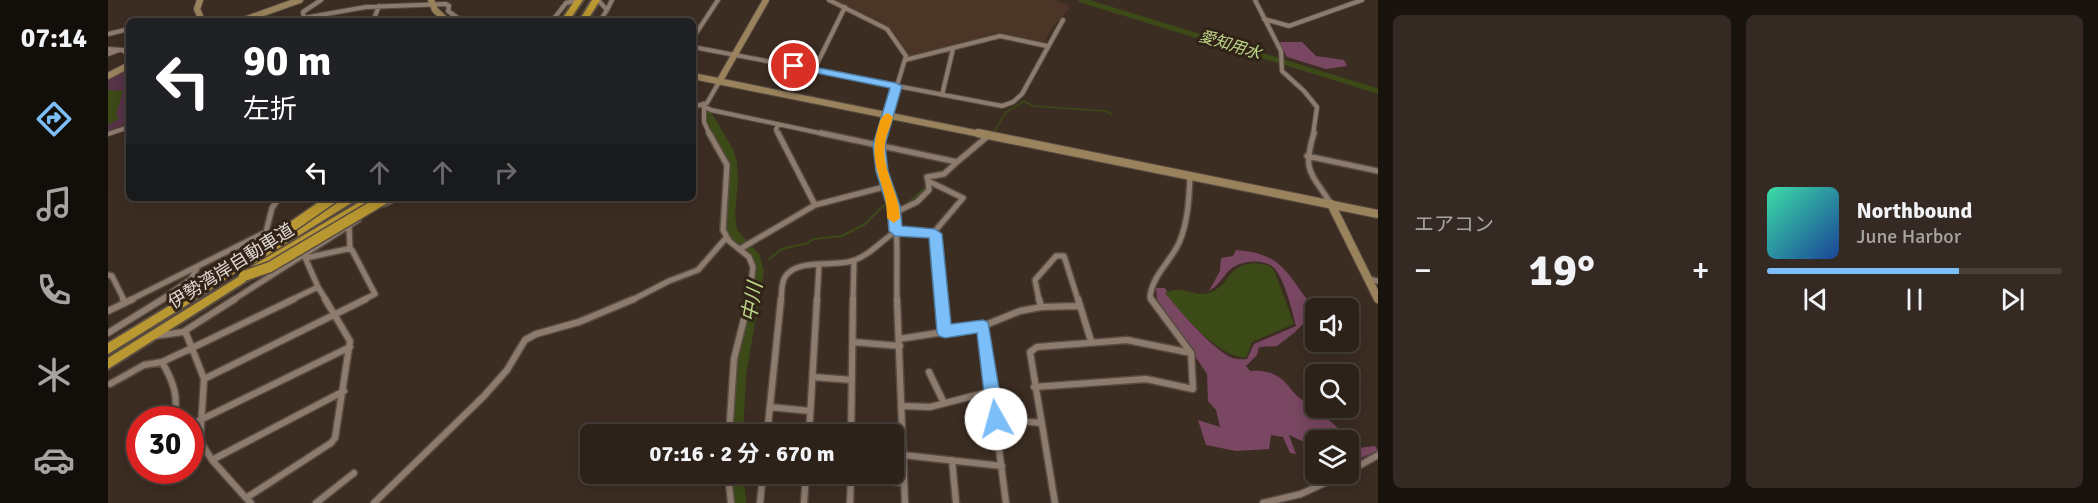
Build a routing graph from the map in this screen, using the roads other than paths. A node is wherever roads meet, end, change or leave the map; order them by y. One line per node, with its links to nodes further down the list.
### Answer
1 (200, 0): 18 (street)
2 (300, 0): 19 (street)
3 (321, 0): 15 (street)
4 (578, 0): 14 (street); 24 (highway)
5 (585, 0): 25 (highway)
6 (597, 0): 17 (street); 26 (highway)
7 (612, 0): 17 (street)
8 (718, 0): 31 (street)
9 (766, 0): 40 (street)
10 (829, 0): 16 (street)
11 (1255, 0): 28 (street)
12 (1362, 0): 28 (street)
13 (431, 2): 15 (street); 21 (street); 22 (street)
14 (567, 2): 23 (street)
15 (379, 6): 20 (street)
16 (845, 7): 42 (street); 44 (street)
17 (607, 10): 27 (street)
18 (201, 18)
19 (249, 18)
20 (374, 18)
21 (444, 18)
22 (457, 18)
23 (554, 18)
24 (568, 18)
25 (573, 18)
26 (586, 18)
27 (602, 18)
28 (1264, 19): 41 (street)
29 (1063, 20): 33 (street)
30 (126, 30): 32 (street)
31 (696, 33)
32 (108, 34)
33 (1047, 46): 37 (street); 49 (street)
34 (696, 47): 40 (street)
35 (108, 49): 36 (street)
36 (120, 49): 38 (street); 39 (street)
37 (954, 49): 42 (street); 49 (street)
38 (108, 54)
39 (126, 54)
40 (735, 55): 44 (street); 47 (street)
41 (1282, 58): 58 (street)
42 (905, 60): 48 (street)
43 (126, 67): 45 (street)
44 (814, 70): 48 (street)
45 (108, 76)
46 (696, 77): 47 (street)
47 (719, 82): 50 (street); 52 (street)
48 (896, 86): 49 (street); 52 (street)
49 (942, 95)
50 (703, 106): 51 (street); 53 (street); 81 (street)
51 (696, 107)
52 (888, 116): 56 (street); 57 (street)
53 (778, 124): 57 (street); 74 (street)
54 (126, 128): 55 (street)
55 (108, 134)
56 (988, 136): 59 (street); 61 (street)
57 (879, 145): 59 (street); 63 (street)
58 (1307, 156): 60 (street); 73 (street)
59 (957, 162): 62 (street)
60 (1378, 171)
61 (1190, 177): 73 (street); 112 (street)
62 (928, 182): 75 (street); 80 (street)
63 (888, 186): 74 (street); 75 (street)
64 (277, 201): 79 (street)
65 (324, 201): 79 (street)
66 (329, 201): 93 (highway, bridge)
67 (338, 201): 105 (highway)
68 (348, 201): 93 (highway, 伊勢湾岸自動車道, bridge)
69 (366, 201): 89 (highway, 伊勢湾岸自動車道, bridge)
70 (366, 201): 104 (highway)
71 (381, 201): 89 (highway, bridge)
72 (391, 201): 77 (street)
73 (1331, 204): 76 (street); 90 (street)
74 (815, 205): 83 (street)
75 (894, 213): 78 (street)
76 (1378, 214)
77 (349, 226): 82 (street); 84 (street)
78 (895, 231): 80 (street); 85 (street); 108 (street)
79 (266, 232): 87 (street)
80 (935, 234): 102 (street)
81 (726, 238): 83 (street); 153 (street)
82 (350, 249): 84 (street); 99 (street)
83 (740, 249): 132 (street)
84 (305, 257): 92 (street); 101 (street)
85 (854, 261): 86 (street); 107 (street)
86 (819, 265): 116 (street); 127 (street)
87 (197, 267): 95 (street); 103 (street)
88 (108, 275): 95 (street)
89 (244, 276): 114 (highway, 伊勢湾岸自動車道)
90 (1368, 279): 91 (street); 94 (street)
91 (1378, 281)
92 (318, 287): 99 (street); 110 (street)
93 (200, 291): 111 (highway, 伊勢湾岸自動車道)
94 (1378, 300)
95 (125, 303): 98 (street)
96 (1080, 306): 97 (street); 97 (street); 106 (street)
97 (1041, 308): 100 (street)
98 (108, 311)
99 (333, 315): 109 (street); 117 (street)
100 (983, 326): 102 (street); 121 (street)
101 (185, 331): 104 (street); 110 (street)
102 (945, 332): 108 (street)
103 (108, 333)
104 (153, 336): 114 (highway)
105 (108, 340)
106 (1091, 341): 112 (street); 120 (street)
107 (853, 342): 108 (street); 118 (street)
108 (899, 342): 126 (street)
109 (350, 347): 122 (street); 129 (street)
110 (192, 348): 113 (street); 117 (street)
111 (108, 349)
112 (1191, 353): 120 (street)
113 (162, 362): 119 (street); 124 (street)
114 (108, 363)
115 (929, 372): 123 (street)
116 (813, 377): 118 (street); 128 (street)
117 (204, 379): 125 (street)
118 (852, 380): 135 (street)
119 (110, 384)
120 (1034, 387): 131 (street)
121 (992, 391): 123 (street); 130 (street)
122 (344, 392): 140 (street); 151 (street)
123 (944, 404): 126 (street)
124 (177, 406)
125 (201, 406)
126 (901, 406): 136 (street)
127 (770, 407): 128 (street); 133 (street)
128 (810, 411): 134 (street)
129 (204, 418)
130 (996, 419): 131 (street); 142 (street)
131 (1042, 423): 161 (street)
132 (730, 424)
133 (768, 424)
134 (809, 424)
135 (851, 424)
136 (902, 424)
137 (204, 447): 140 (street)
138 (904, 455): 141 (street)
139 (1378, 455): 143 (street)
140 (212, 460): 151 (street)
141 (952, 460): 142 (street); 159 (street)
142 (1002, 466): 160 (street)
143 (1359, 466)
144 (354, 473): 152 (street)
145 (904, 483): 158 (street)
146 (729, 484): 154 (street)
147 (762, 484): 155 (street)
148 (805, 484): 156 (street)
149 (851, 484): 157 (street)
150 (1322, 484): 162 (street)
151 (249, 501)
152 (316, 503)
153 (374, 503)
154 (731, 503)
155 (760, 503)
156 (804, 503)
157 (850, 503)
158 (905, 503)
159 (956, 503)
160 (1006, 503)
161 (1055, 503)
162 (1263, 503)

